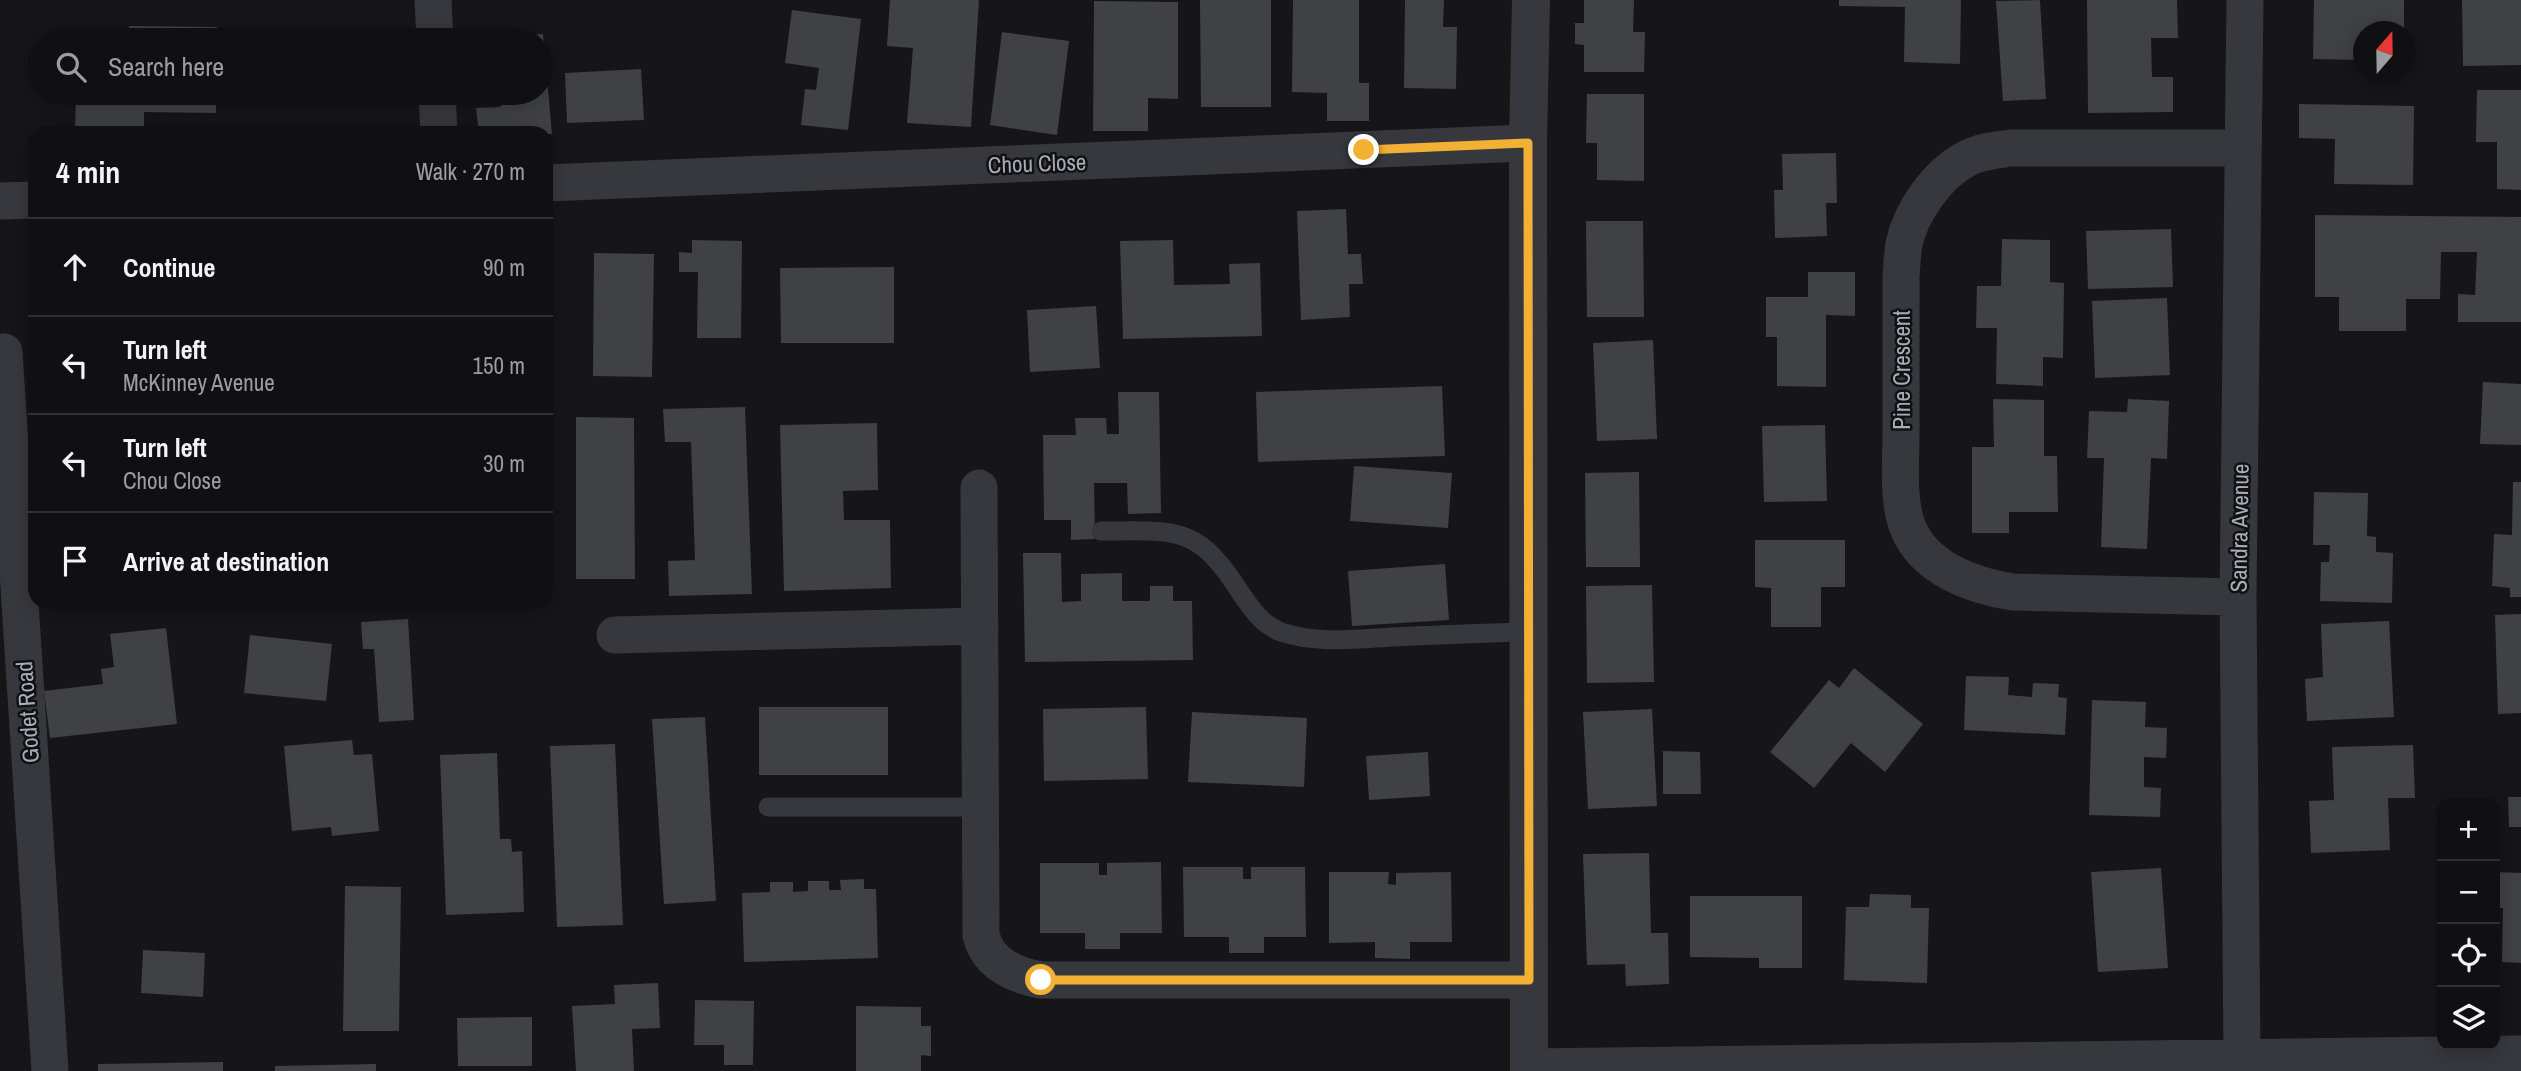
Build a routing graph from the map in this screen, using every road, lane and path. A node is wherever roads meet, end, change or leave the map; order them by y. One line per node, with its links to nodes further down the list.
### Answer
1 (433, 0): 4 (street)
2 (1531, 0): 7 (street)
3 (2245, 0): 8 (street, Sandra Avenue)
4 (434, 28)
5 (438, 105): 6 (street)
6 (439, 126)
7 (1528, 143): 9 (street, Chou Close); 18 (street)
8 (2242, 148): 16 (street, Sandra Avenue); 16 (street, Pine Crescent)
9 (553, 183)
10 (28, 200): 11 (street)
11 (0, 201)
12 (4, 352): 15 (street, Godet Road)
13 (979, 488): 17 (street)
14 (1101, 531): 18 (lane)
15 (10, 596): 26 (street, Godet Road)
16 (2238, 597): 24 (street, Sandra Avenue)
17 (980, 626): 19 (street); 21 (street)
18 (1530, 632): 22 (street)
19 (615, 635)
20 (768, 807): 21 (lane)
21 (980, 807): 22 (street)
22 (1529, 980): 25 (street)
23 (2521, 1054): 24 (street)
24 (2242, 1056): 25 (street)
25 (1529, 1069)
26 (50, 1071)

